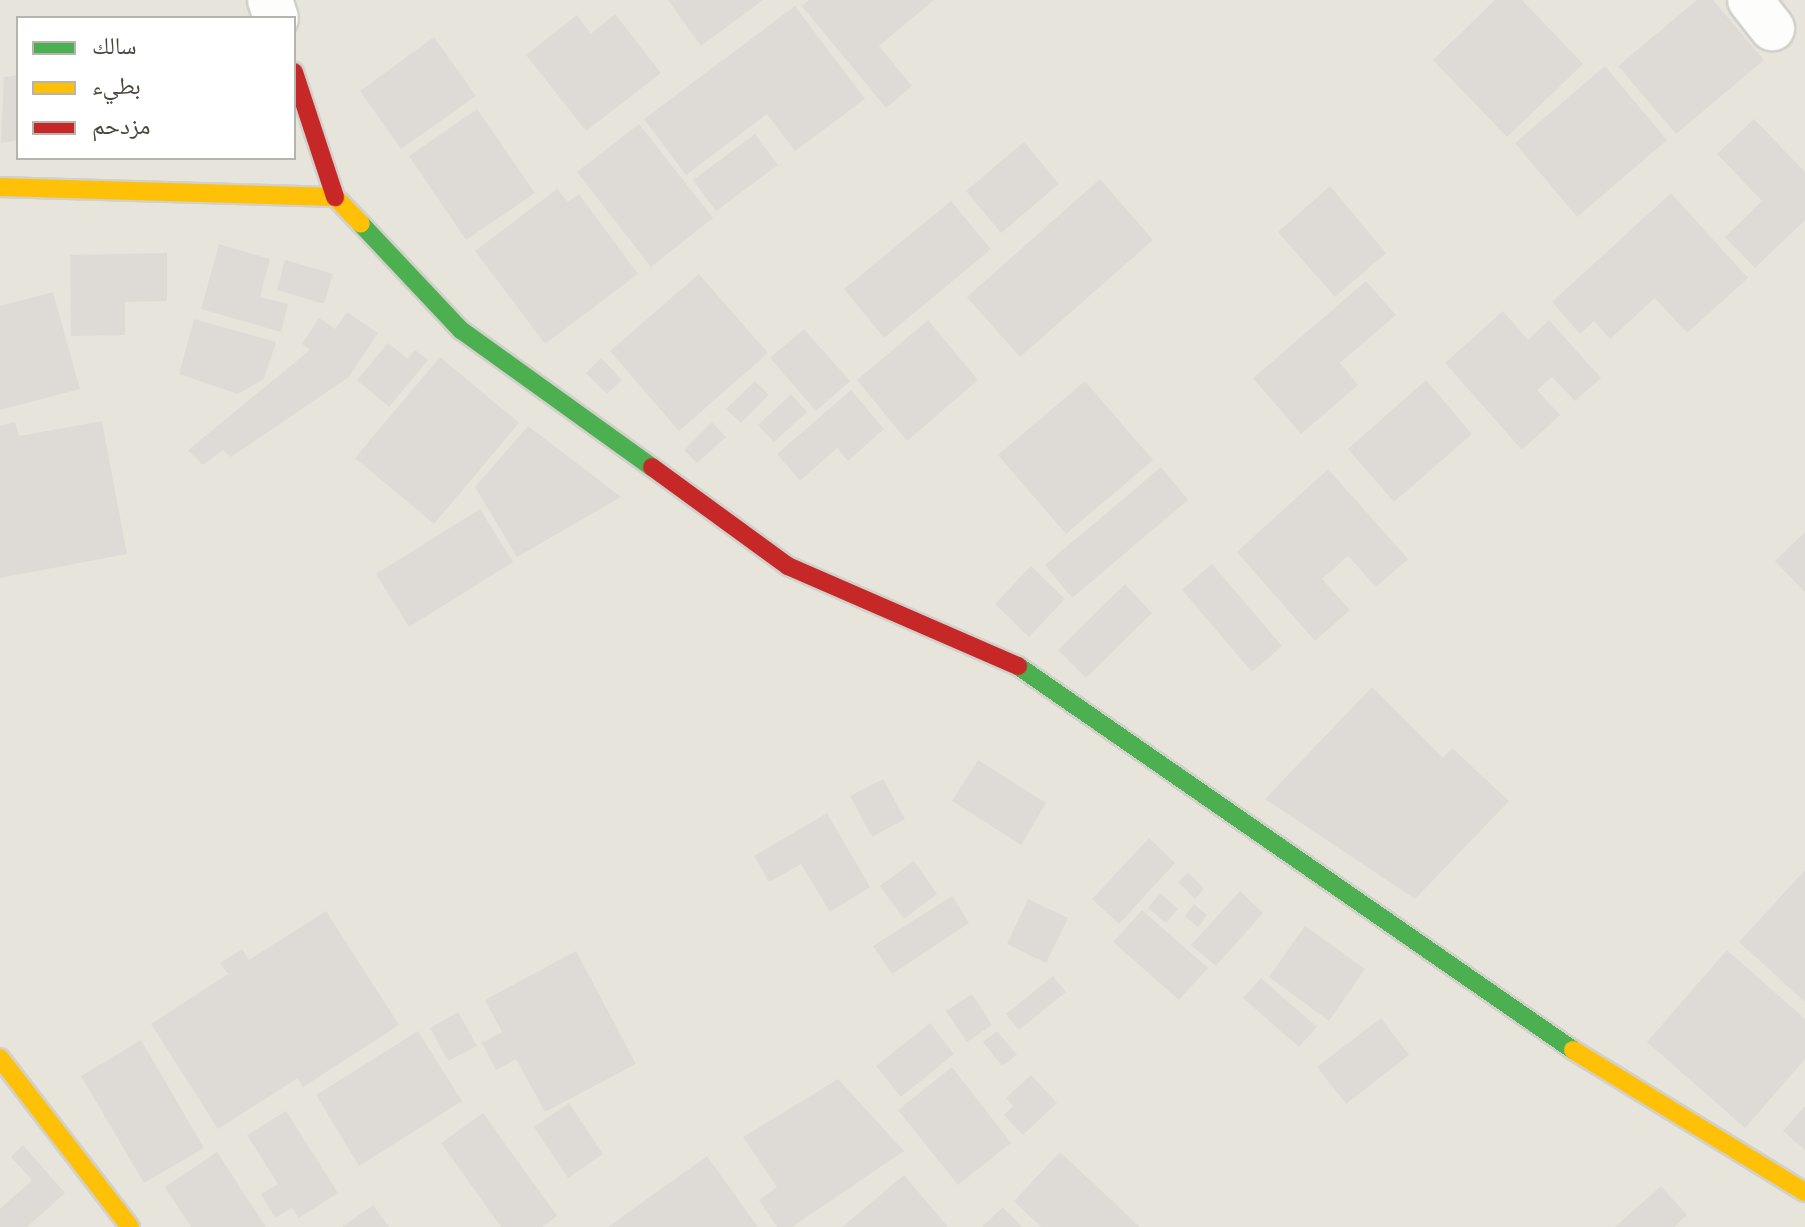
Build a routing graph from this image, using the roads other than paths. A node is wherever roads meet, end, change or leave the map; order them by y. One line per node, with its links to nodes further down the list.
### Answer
1 (296, 78): 3 (street)
2 (0, 187): 3 (street)
3 (335, 197): 5 (street)
4 (0, 1058): 6 (street)
5 (1805, 1192)
6 (130, 1227)

